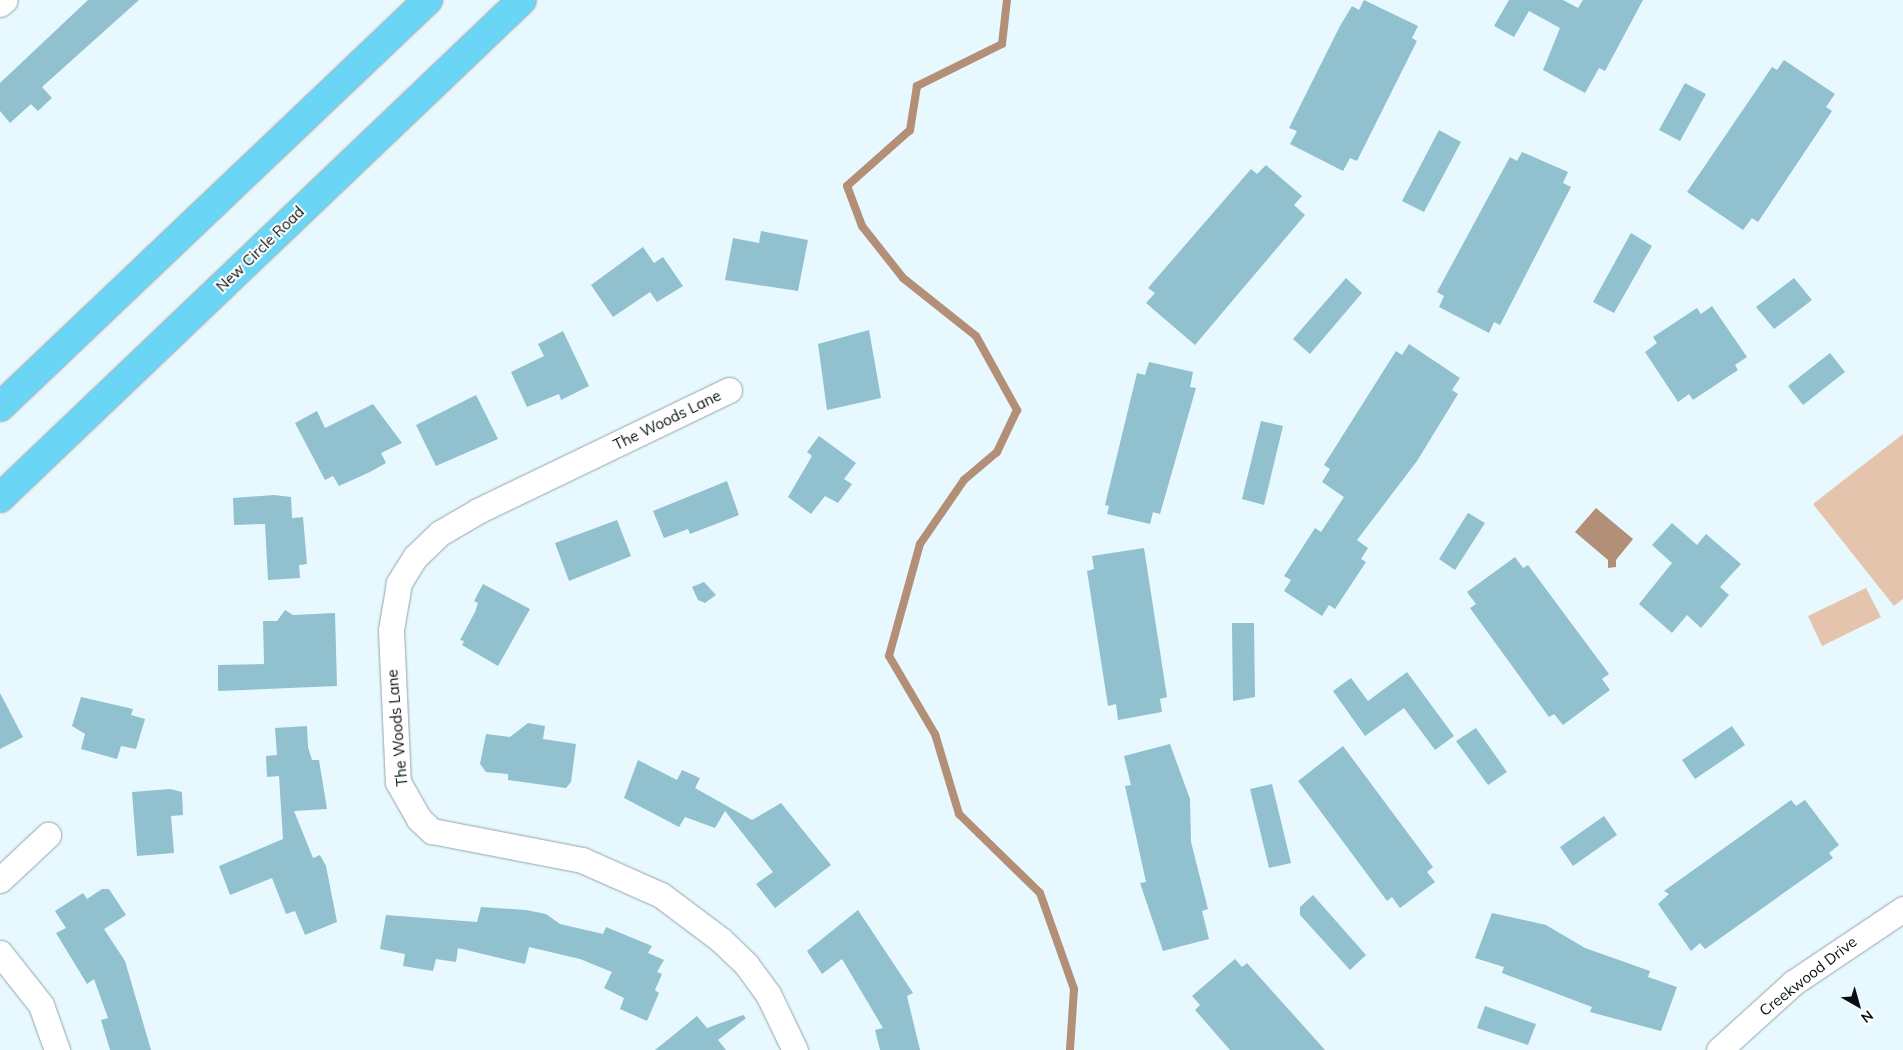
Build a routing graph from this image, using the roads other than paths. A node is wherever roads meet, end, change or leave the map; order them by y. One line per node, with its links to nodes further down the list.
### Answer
1 (5, 0): 4 (street)
2 (428, 0): 6 (highway)
3 (522, 0): 7 (highway, New Circle Road)
4 (0, 4)
5 (729, 390): 13 (street, The Woods Lane)
6 (0, 408)
7 (0, 498)
8 (48, 835): 9 (street)
9 (0, 880)
10 (1903, 910): 14 (street, Creekwood Drive)
11 (0, 953): 12 (street)
12 (57, 1050)
13 (795, 1050)
14 (1719, 1050)

